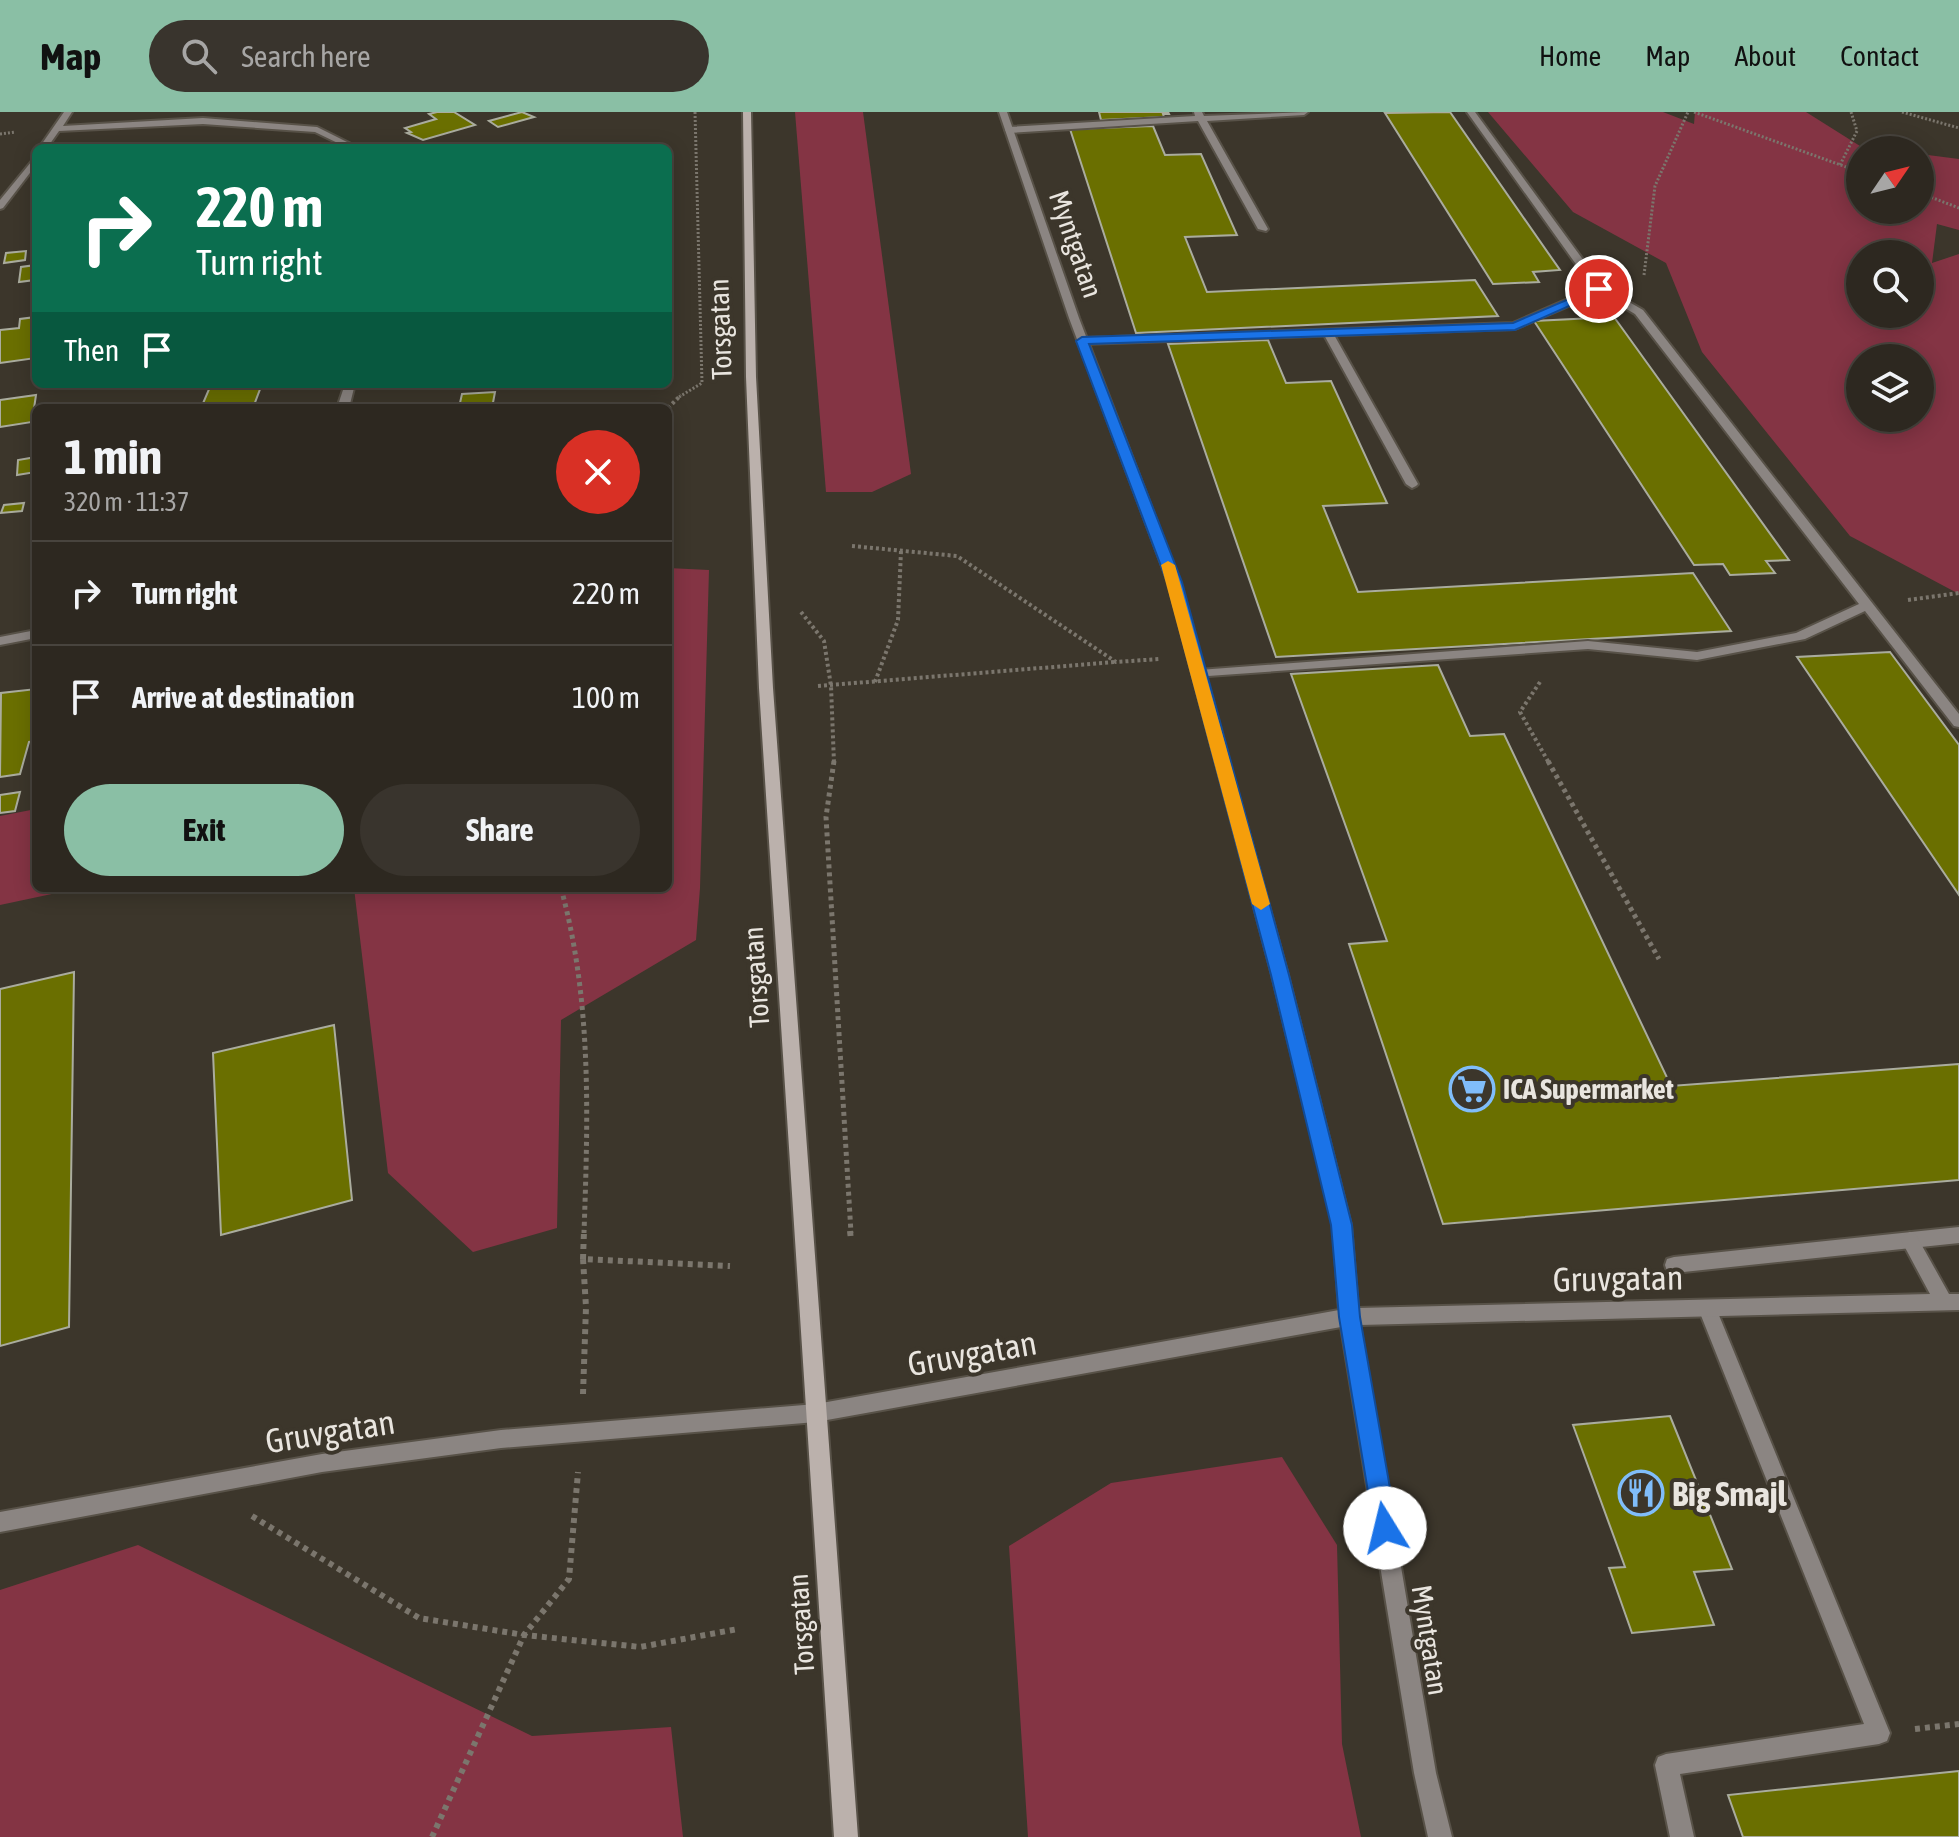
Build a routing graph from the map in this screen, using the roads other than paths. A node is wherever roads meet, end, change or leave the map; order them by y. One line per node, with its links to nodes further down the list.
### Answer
1 (68, 112): 7 (street)
2 (747, 112): 29 (main road, Torsgatan)
3 (1003, 112): 8 (street, Myntgatan)
4 (1304, 112): 6 (street)
5 (1471, 112): 14 (street)
6 (1199, 116): 8 (street); 13 (street)
7 (56, 129): 9 (street); 10 (street)
8 (1009, 130): 16 (street, Myntgatan)
9 (46, 144)
10 (347, 144)
11 (32, 164): 12 (street)
12 (0, 206)
13 (1263, 229)
14 (1599, 289): 15 (street); 18 (street)
15 (1328, 333): 16 (street); 17 (street)
16 (1082, 341): 21 (street, Myntgatan)
17 (1412, 484)
18 (1867, 605): 21 (street); 22 (street)
19 (32, 635): 20 (street)
20 (0, 641)
21 (1199, 674): 28 (street, Myntgatan)
22 (1959, 723)
23 (1959, 1235): 24 (street)
24 (1910, 1240): 25 (street); 26 (street)
25 (1674, 1265)
26 (1952, 1302): 27 (street, Gruvgatan)
27 (1707, 1308): 28 (street, Gruvgatan); 33 (street)
28 (1349, 1317): 29 (street, Gruvgatan); 32 (street, Myntgatan)
29 (816, 1413): 30 (street, Gruvgatan); 31 (main road, Torsgatan)
30 (0, 1522)
31 (846, 1837)
32 (1440, 1837)
33 (1682, 1837)

